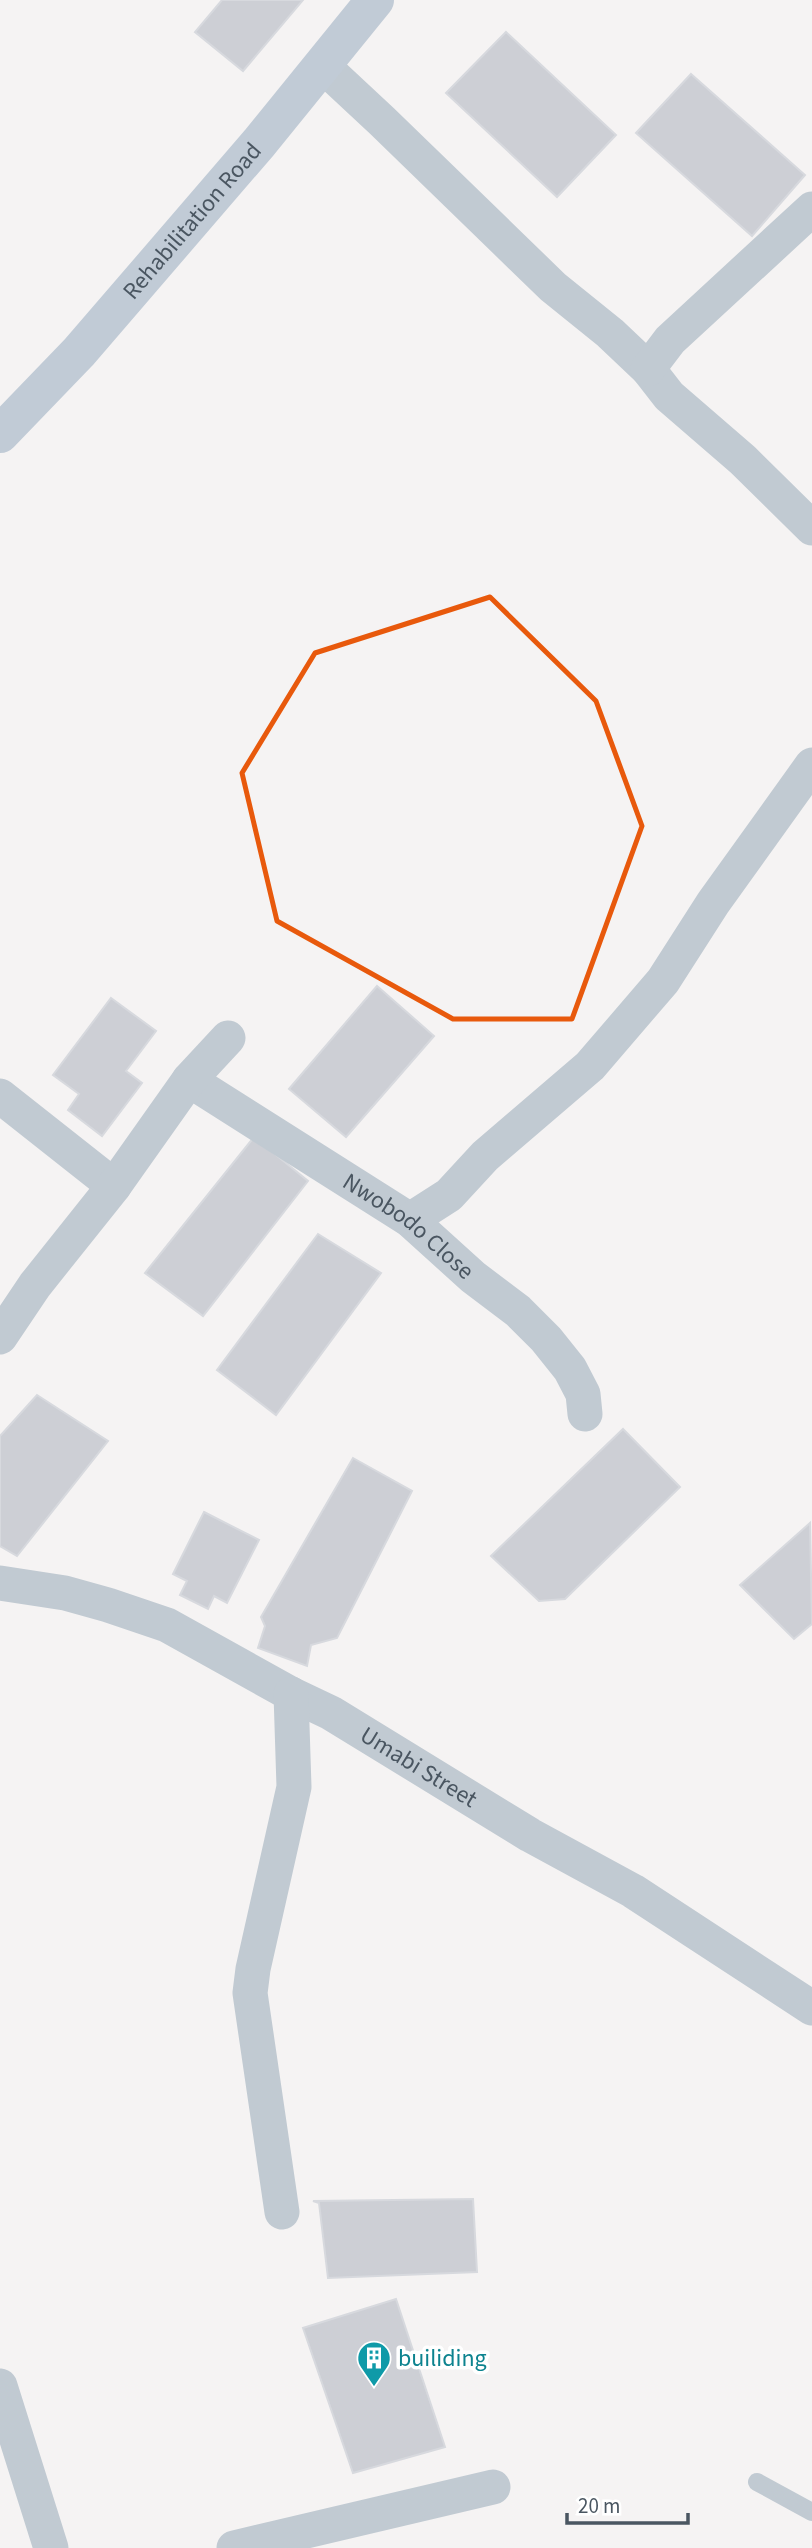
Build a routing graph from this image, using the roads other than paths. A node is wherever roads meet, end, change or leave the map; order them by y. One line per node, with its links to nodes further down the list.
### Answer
1 (375, 0): 2 (main road, Rehabilitation Road)
2 (323, 66): 4 (street); 5 (main road, Rehabilitation Road)
3 (812, 209): 4 (street)
4 (648, 369): 6 (street)
5 (0, 434)
6 (812, 528)
7 (809, 775): 12 (street)
8 (228, 1038): 9 (street)
9 (189, 1080): 11 (street); 12 (street, Nwobodo Close)
10 (0, 1096): 11 (street)
11 (114, 1186): 13 (street)
12 (410, 1220): 14 (street, Nwobodo Close)
13 (0, 1337)
14 (585, 1414)
15 (0, 1583): 16 (street, Umabi Street)
16 (291, 1694): 17 (street, Umabi Street); 18 (street)
17 (812, 2008)
18 (282, 2212)
19 (0, 2386): 23 (street)
20 (757, 2483): 22 (lane)
21 (493, 2487): 24 (street)
22 (812, 2512)
23 (51, 2548)
24 (234, 2548)

